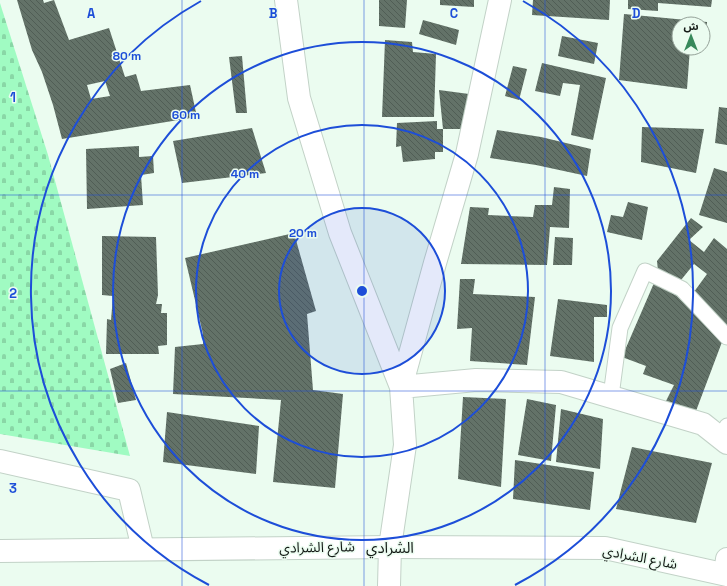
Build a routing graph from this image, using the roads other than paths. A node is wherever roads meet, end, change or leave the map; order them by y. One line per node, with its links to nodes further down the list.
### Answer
1 (286, 0): 4 (street)
2 (500, 0): 4 (street)
3 (727, 337): 5 (lane)
4 (402, 387): 5 (street); 8 (street)
5 (611, 396): 6 (street)
6 (725, 436)
7 (0, 461): 9 (street)
8 (390, 547): 9 (street, شارع الشرادي); 11 (street, شارع الشرادي); 12 (street)
9 (143, 549): 10 (street, شارع الشرادي)
10 (0, 551)
11 (726, 569)
12 (389, 586)

